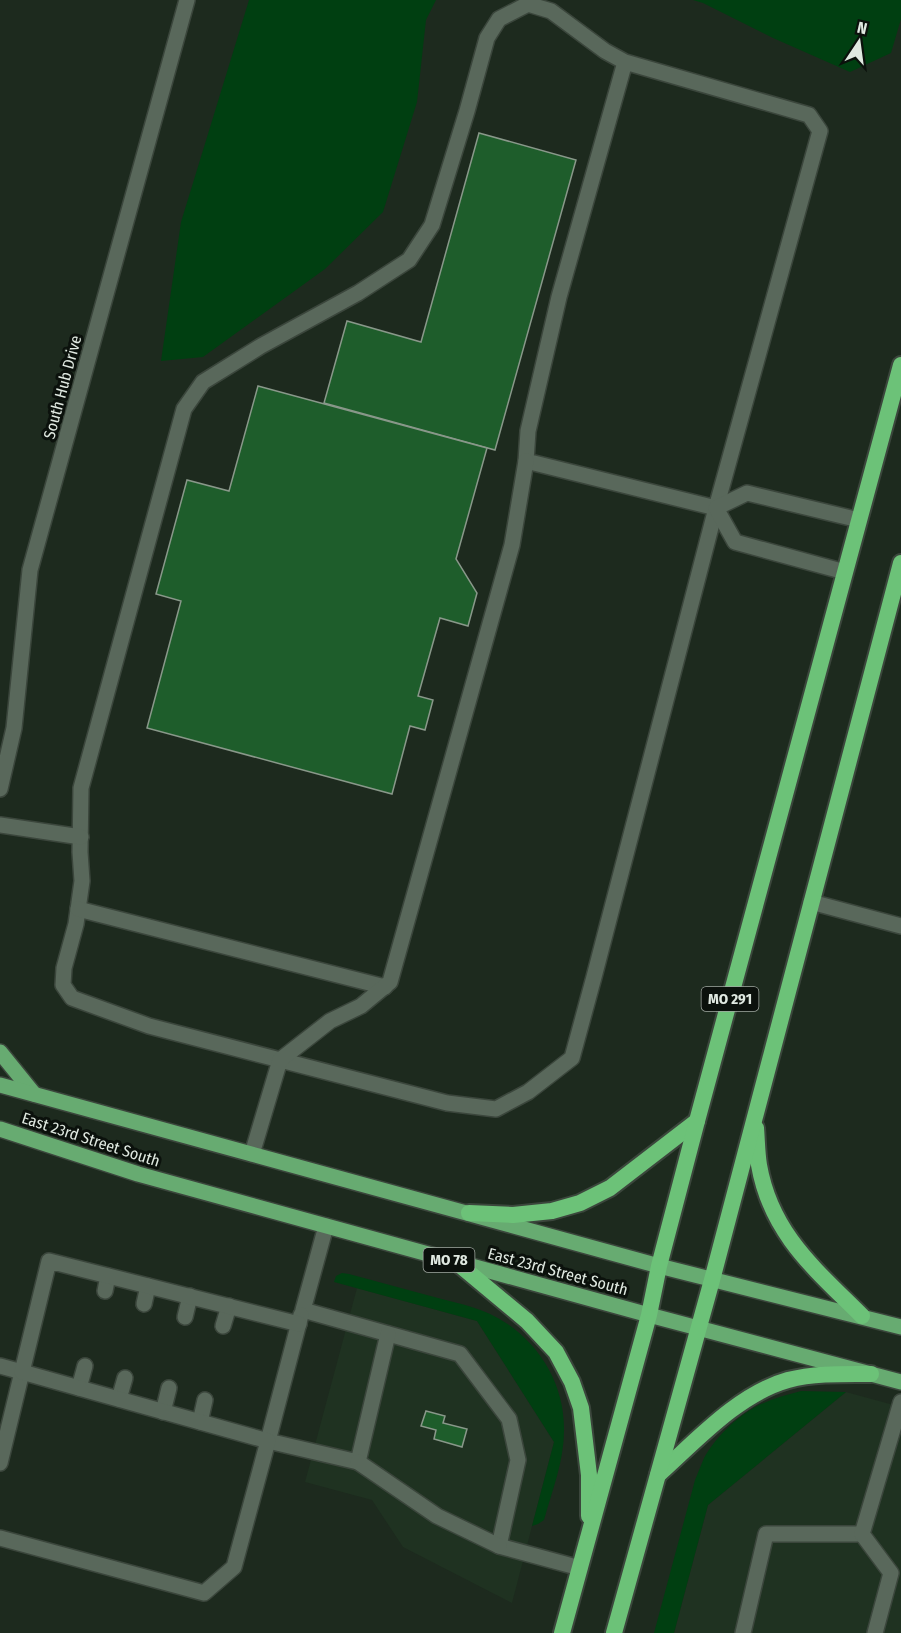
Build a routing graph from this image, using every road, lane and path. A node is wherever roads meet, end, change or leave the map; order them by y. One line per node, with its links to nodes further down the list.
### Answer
1 (186, 0): 9 (street, South Hub Drive)
2 (625, 62): 4 (street); 5 (street); 12 (street)
3 (901, 365): 6 (highway, MO 291)
4 (526, 460): 5 (street); 16 (street)
5 (716, 508): 6 (street); 8 (street); 18 (street)
6 (859, 520): 8 (highway, MO 291)
7 (901, 563): 13 (highway, MO 291)
8 (845, 572): 22 (highway, MO 291)
9 (3, 764): 10 (street, South Hub Drive)
10 (0, 789)
11 (0, 825): 12 (street)
12 (81, 837): 14 (street)
13 (812, 902): 15 (street); 21 (highway, MO 291)
14 (78, 909): 16 (street); 18 (street)
15 (901, 926)
16 (385, 987): 18 (street)
17 (0, 1052): 20 (main road)
18 (280, 1060): 24 (street)
19 (0, 1085): 20 (main road, East 23rd Street South)
20 (34, 1094): 24 (main road, East 23rd Street South)
21 (755, 1114): 29 (highway, MO 291); 35 (highway)
22 (697, 1121): 25 (highway); 28 (highway, MO 291)
23 (0, 1129): 26 (main road, East 23rd Street South / MO 78)
24 (252, 1154): 25 (main road, East 23rd Street South)
25 (468, 1213): 28 (main road, East 23rd Street South)
26 (326, 1226): 27 (main road, East 23rd Street South / MO 78); 37 (street)
27 (455, 1261): 34 (main road, East 23rd Street South / MO 78); 60 (highway)
28 (659, 1266): 29 (main road, East 23rd Street South); 34 (highway, MO 291)
29 (712, 1280): 35 (main road, East 23rd Street South); 40 (highway, MO 291)
30 (148, 1286): 31 (street); 32 (street); 44 (street)
31 (190, 1296): 33 (street); 36 (street)
32 (144, 1304)
33 (229, 1306): 37 (street); 38 (street)
34 (649, 1315): 40 (main road, East 23rd Street South / MO 78); 60 (highway, MO 291)
35 (862, 1316): 39 (main road, East 23rd Street South)
36 (185, 1317)
37 (301, 1317): 41 (street); 55 (street)
38 (223, 1326)
39 (901, 1327)
40 (698, 1328): 45 (main road, East 23rd Street South / MO 78); 58 (highway, MO 291)
41 (387, 1334): 57 (street); 62 (street)
42 (0, 1366): 44 (street)
43 (85, 1366): 48 (street)
44 (22, 1372): 48 (street); 56 (street)
45 (871, 1374): 47 (main road, East 23rd Street South / MO 78); 58 (highway)
46 (125, 1378): 50 (street)
47 (901, 1382)
48 (79, 1388): 50 (street)
49 (169, 1388): 53 (street)
50 (119, 1399): 53 (street)
51 (205, 1400): 54 (street)
52 (901, 1402): 59 (street)
53 (163, 1412): 54 (street)
54 (200, 1422): 55 (street)
55 (268, 1441): 57 (street); 61 (street)
56 (0, 1462)
57 (358, 1462): 62 (street)
58 (657, 1475): 65 (highway, MO 291)
59 (862, 1534): 66 (street); 67 (street)
60 (589, 1535): 63 (highway, MO 291)
61 (0, 1538)
62 (499, 1546): 63 (street)
63 (580, 1568): 64 (highway, MO 291)
64 (562, 1633)
65 (614, 1633)
66 (743, 1633)
67 (874, 1633)

